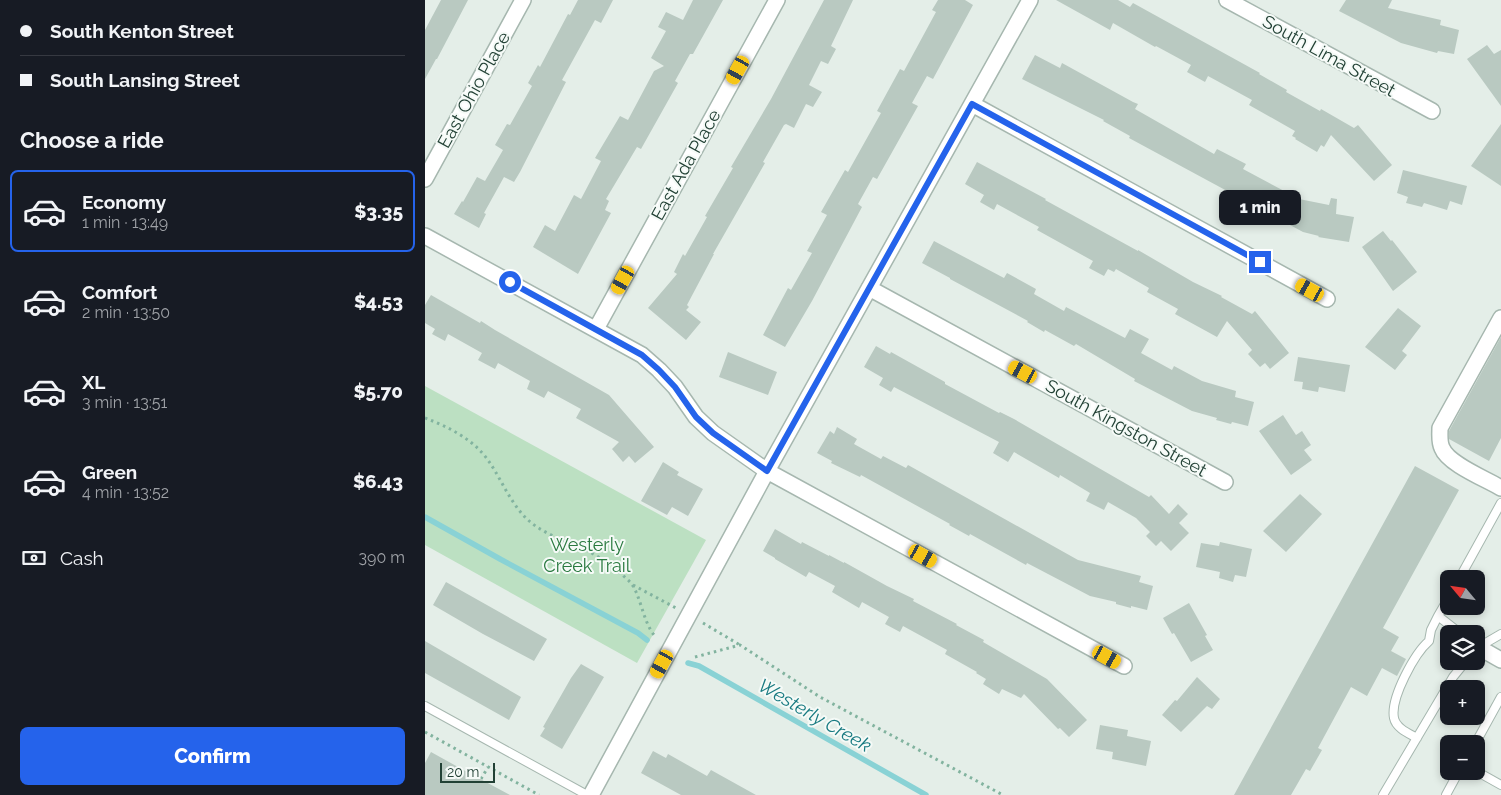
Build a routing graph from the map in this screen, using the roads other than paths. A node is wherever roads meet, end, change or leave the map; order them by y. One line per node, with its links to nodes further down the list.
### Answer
1 (523, 0): 7 (street, East Ohio Place)
2 (777, 0): 12 (street, East Ada Place)
3 (1030, 0): 5 (street)
4 (1227, 0): 6 (street, South Lima Street)
5 (972, 104): 9 (street); 10 (street)
6 (1432, 111)
7 (425, 179)
8 (425, 236): 12 (street)
9 (869, 288): 13 (street); 14 (street, South Kingston Street)
10 (1327, 299)
11 (1501, 318): 15 (street)
12 (595, 329): 13 (street)
13 (767, 471): 25 (street); 34 (street)
14 (1225, 482)
15 (1501, 488)
16 (1501, 503): 17 (lane)
17 (1464, 570)
18 (1440, 613): 19 (lane)
19 (1438, 616): 20 (lane); 30 (lane)
20 (1450, 625)
21 (1501, 634): 22 (lane)
22 (1485, 643)
23 (1485, 651): 24 (street)
24 (1501, 660)
25 (1123, 666)
26 (1459, 670): 30 (lane)
27 (1501, 697): 29 (lane)
28 (425, 706): 34 (lane)
29 (1480, 735)
30 (1417, 738): 35 (lane)
31 (1485, 776): 33 (lane)
32 (1454, 780): 36 (lane)
33 (1501, 785)
34 (589, 795)
35 (1383, 795)
36 (1446, 795)

